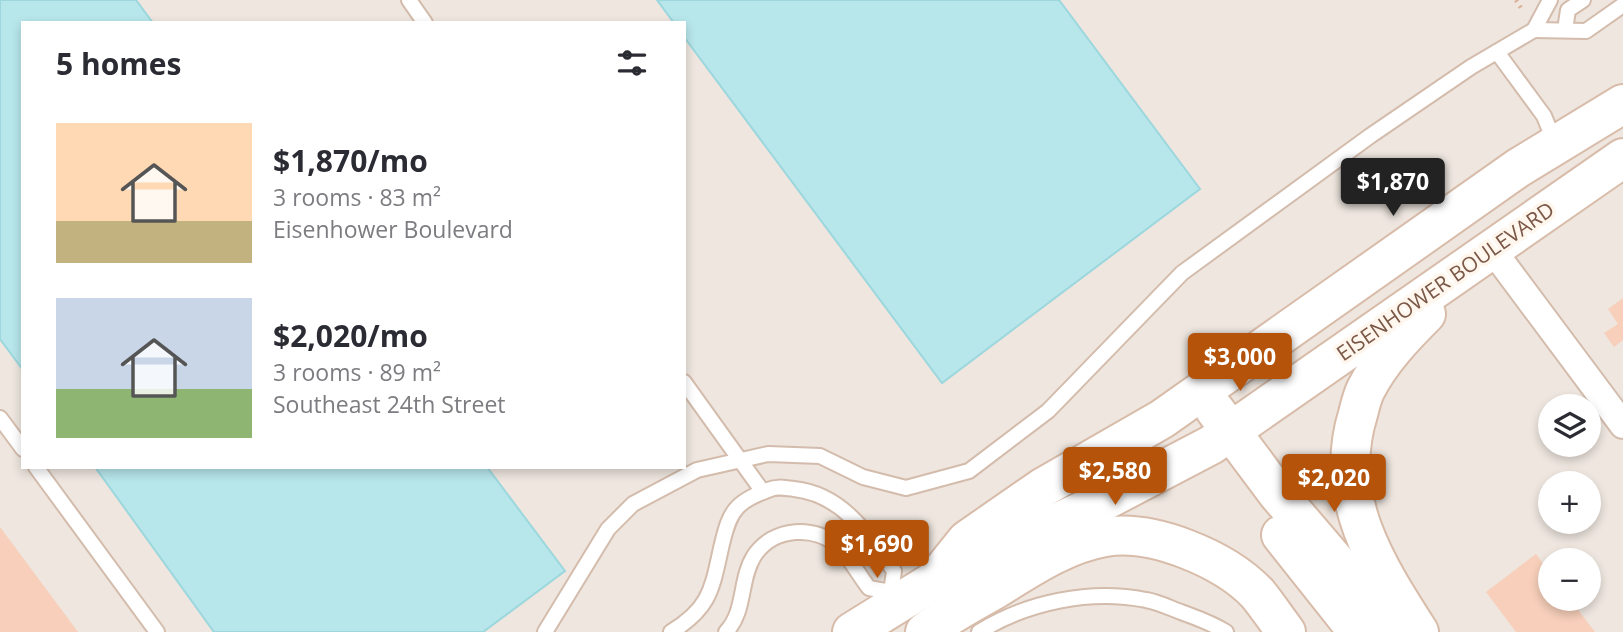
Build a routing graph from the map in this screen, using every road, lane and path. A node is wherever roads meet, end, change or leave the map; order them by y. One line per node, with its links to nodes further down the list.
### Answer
1 (409, 0): 5 (lane)
2 (1550, 0): 6 (lane)
3 (1583, 0): 7 (lane)
4 (1623, 5): 7 (lane)
5 (424, 21)
6 (1534, 30): 7 (lane); 8 (lane)
7 (1565, 30)
8 (1497, 52): 10 (lane); 19 (lane)
9 (1623, 104): 10 (street, EISENHOWER BOULEVARD)
10 (1555, 144): 14 (street, EISENHOWER BOULEVARD)
11 (1623, 158): 12 (street, EISENHOWER BOULEVARD)
12 (1491, 248): 16 (street); 17 (street, EISENHOWER BOULEVARD); 35 (street)
13 (686, 385): 19 (lane)
14 (1192, 398): 17 (street); 22 (street, EISENHOWER BOULEVARD)
15 (0, 418): 18 (lane)
16 (1623, 425)
17 (1221, 437): 22 (street, EISENHOWER BOULEVARD); 33 (street); 34 (street)
18 (21, 446)
19 (741, 461): 21 (lane); 25 (lane)
20 (37, 469): 24 (lane)
21 (763, 492): 23 (lane); 26 (lane)
22 (934, 581): 23 (street, EISENHOWER BOULEVARD)
23 (895, 597): 27 (lane); 28 (street, EISENHOWER BOULEVARD)
24 (157, 632)
25 (545, 632)
26 (671, 632)
27 (726, 632)
28 (852, 632)
29 (925, 632): 32 (street)
30 (979, 632): 31 (lane)
31 (1226, 632)
32 (1286, 632)
33 (1357, 632)
34 (1396, 632)
35 (1419, 632)

